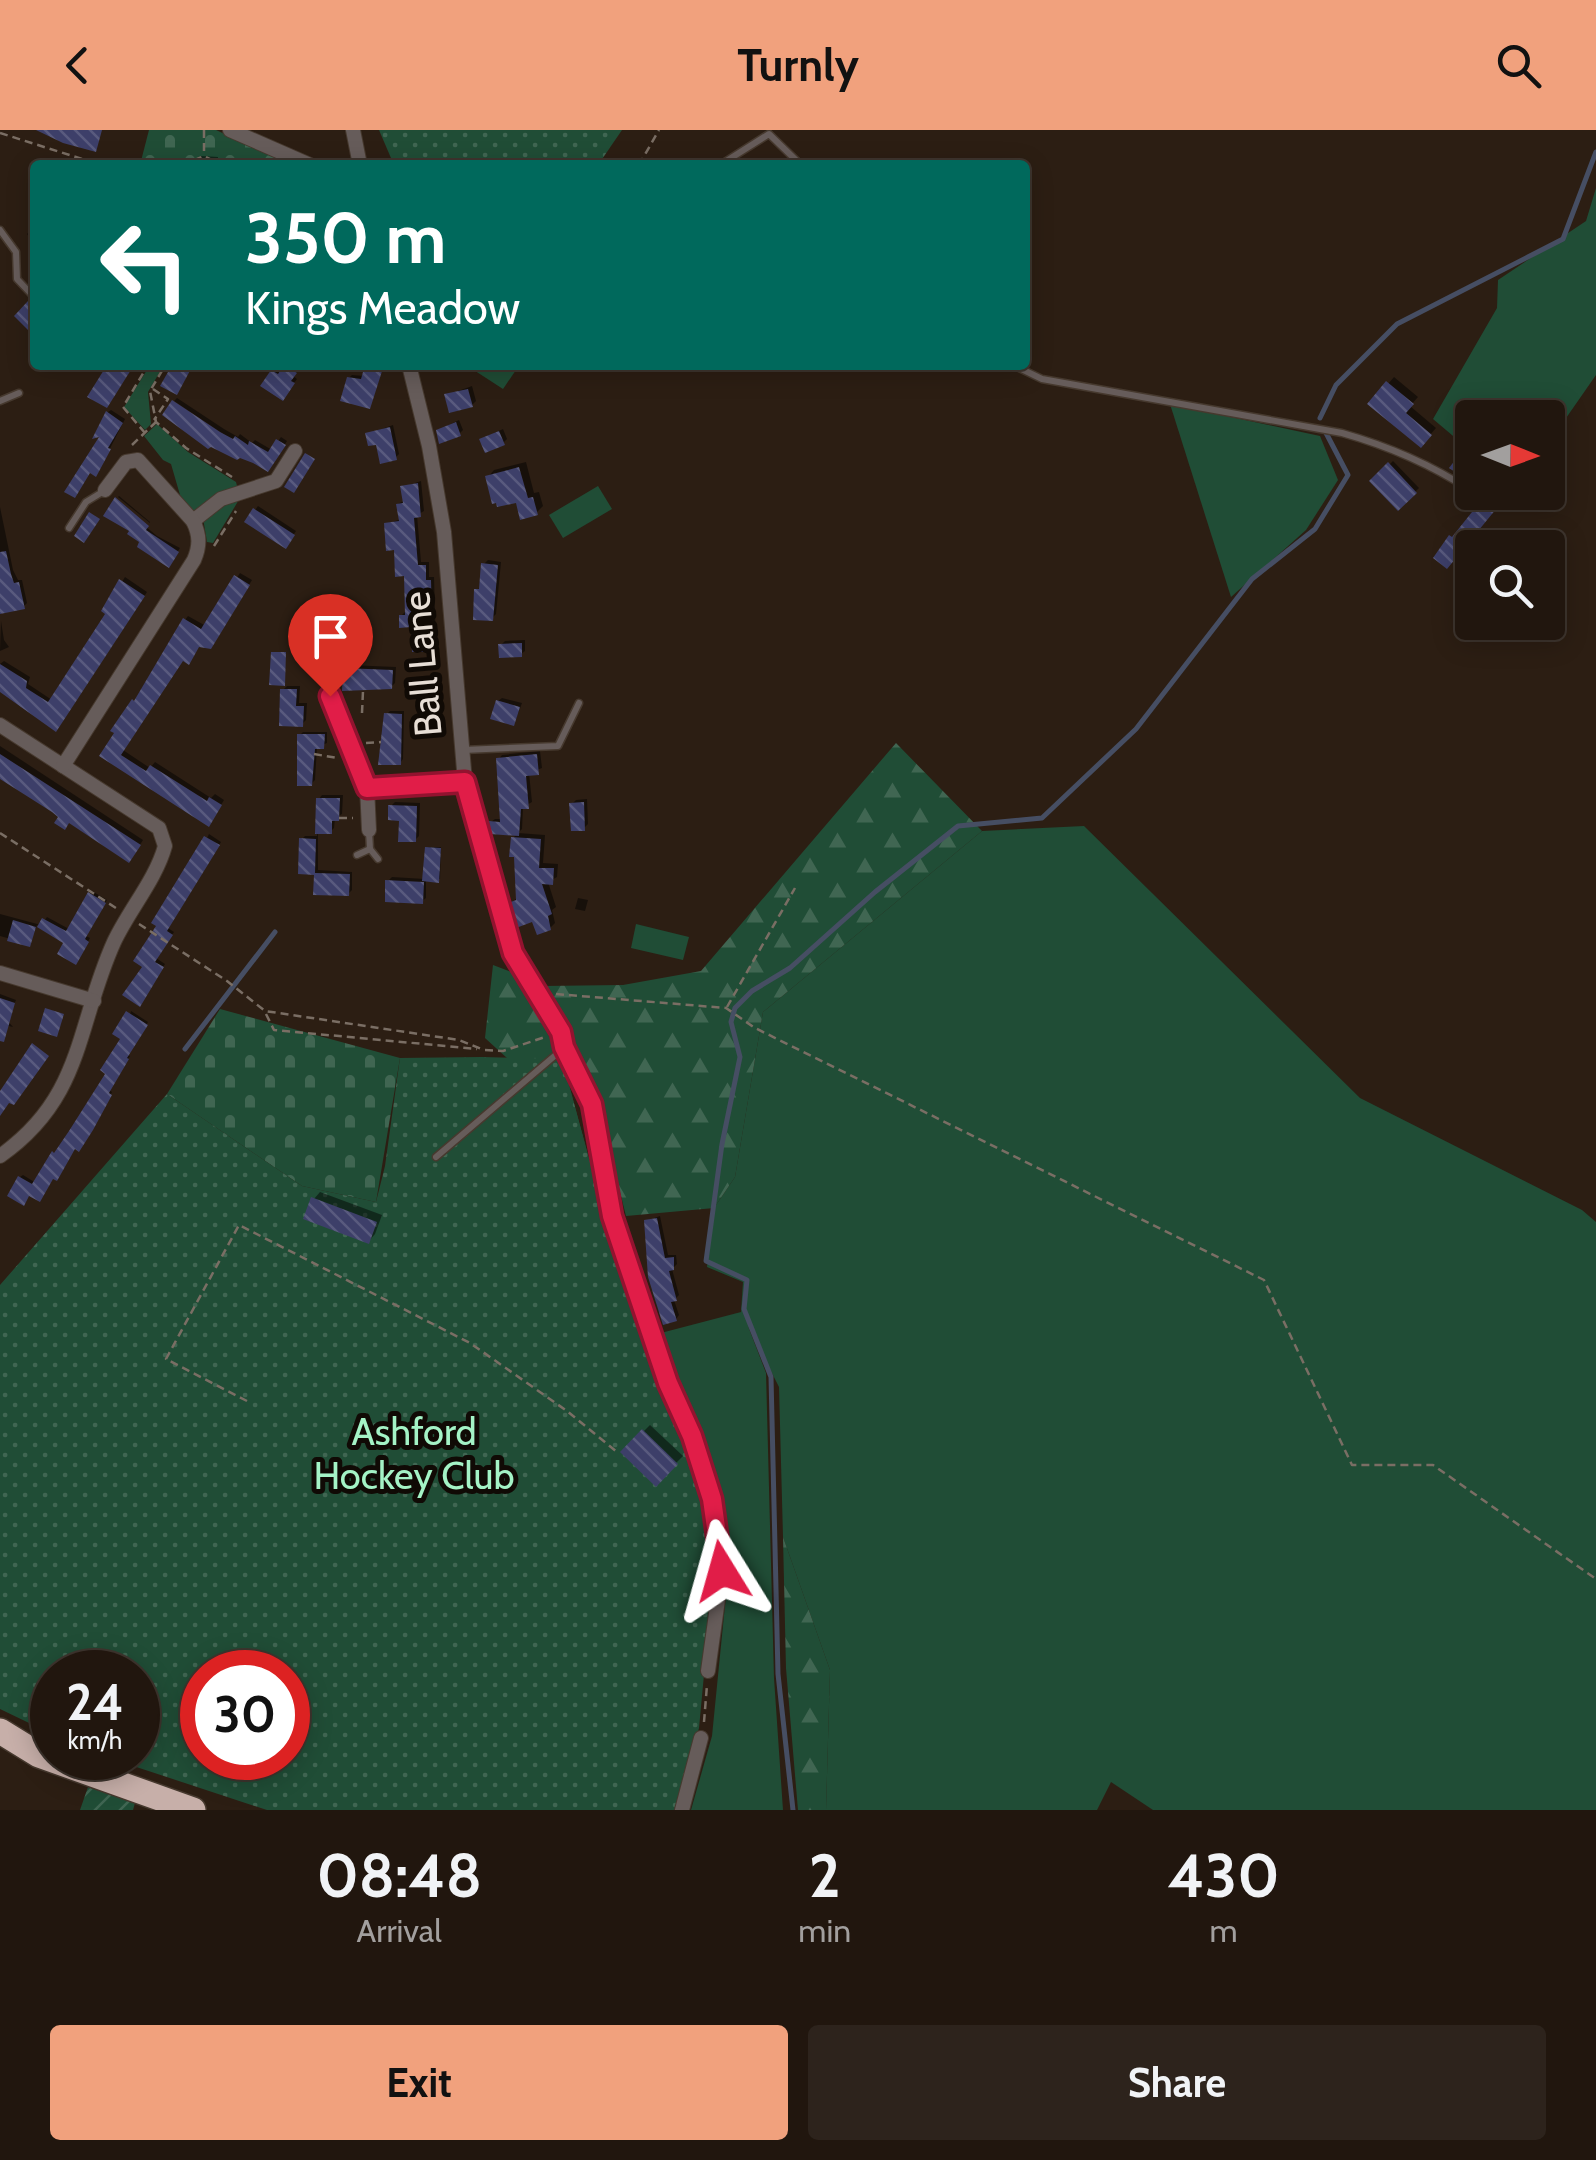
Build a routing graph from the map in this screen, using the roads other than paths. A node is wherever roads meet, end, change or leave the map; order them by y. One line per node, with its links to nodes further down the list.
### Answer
1 (230, 130): 3 (street)
2 (352, 130): 4 (street)
3 (299, 160)
4 (359, 160)
5 (728, 160): 6 (lane)
6 (796, 160)
7 (0, 230): 8 (lane)
8 (30, 293)
9 (410, 370): 22 (street, Ball Lane)
10 (1023, 370): 14 (lane)
11 (19, 393): 12 (lane)
12 (0, 401)
13 (295, 450): 16 (street)
14 (1455, 480)
15 (105, 490): 16 (street); 17 (lane)
16 (193, 521): 23 (street)
17 (69, 528)
18 (330, 696): 21 (lane)
19 (579, 703): 22 (lane)
20 (0, 725): 23 (street)
21 (350, 746): 25 (street)
22 (461, 750): 24 (street, Ball Lane)
23 (63, 766): 31 (street)
24 (465, 782): 25 (street); 32 (street, Ball Lane)
25 (367, 788): 26 (street)
26 (369, 830): 27 (lane)
27 (370, 849): 28 (lane); 29 (lane)
28 (357, 855)
29 (378, 859)
30 (0, 973): 31 (street)
31 (94, 1000): 33 (street)
32 (563, 1040): 34 (lane); 35 (street, Ball Lane)
33 (0, 1156)
34 (436, 1157)
35 (708, 1671)
36 (0, 1731): 38 (highway)
37 (702, 1738): 39 (street)
38 (193, 1810)
39 (682, 1810)

